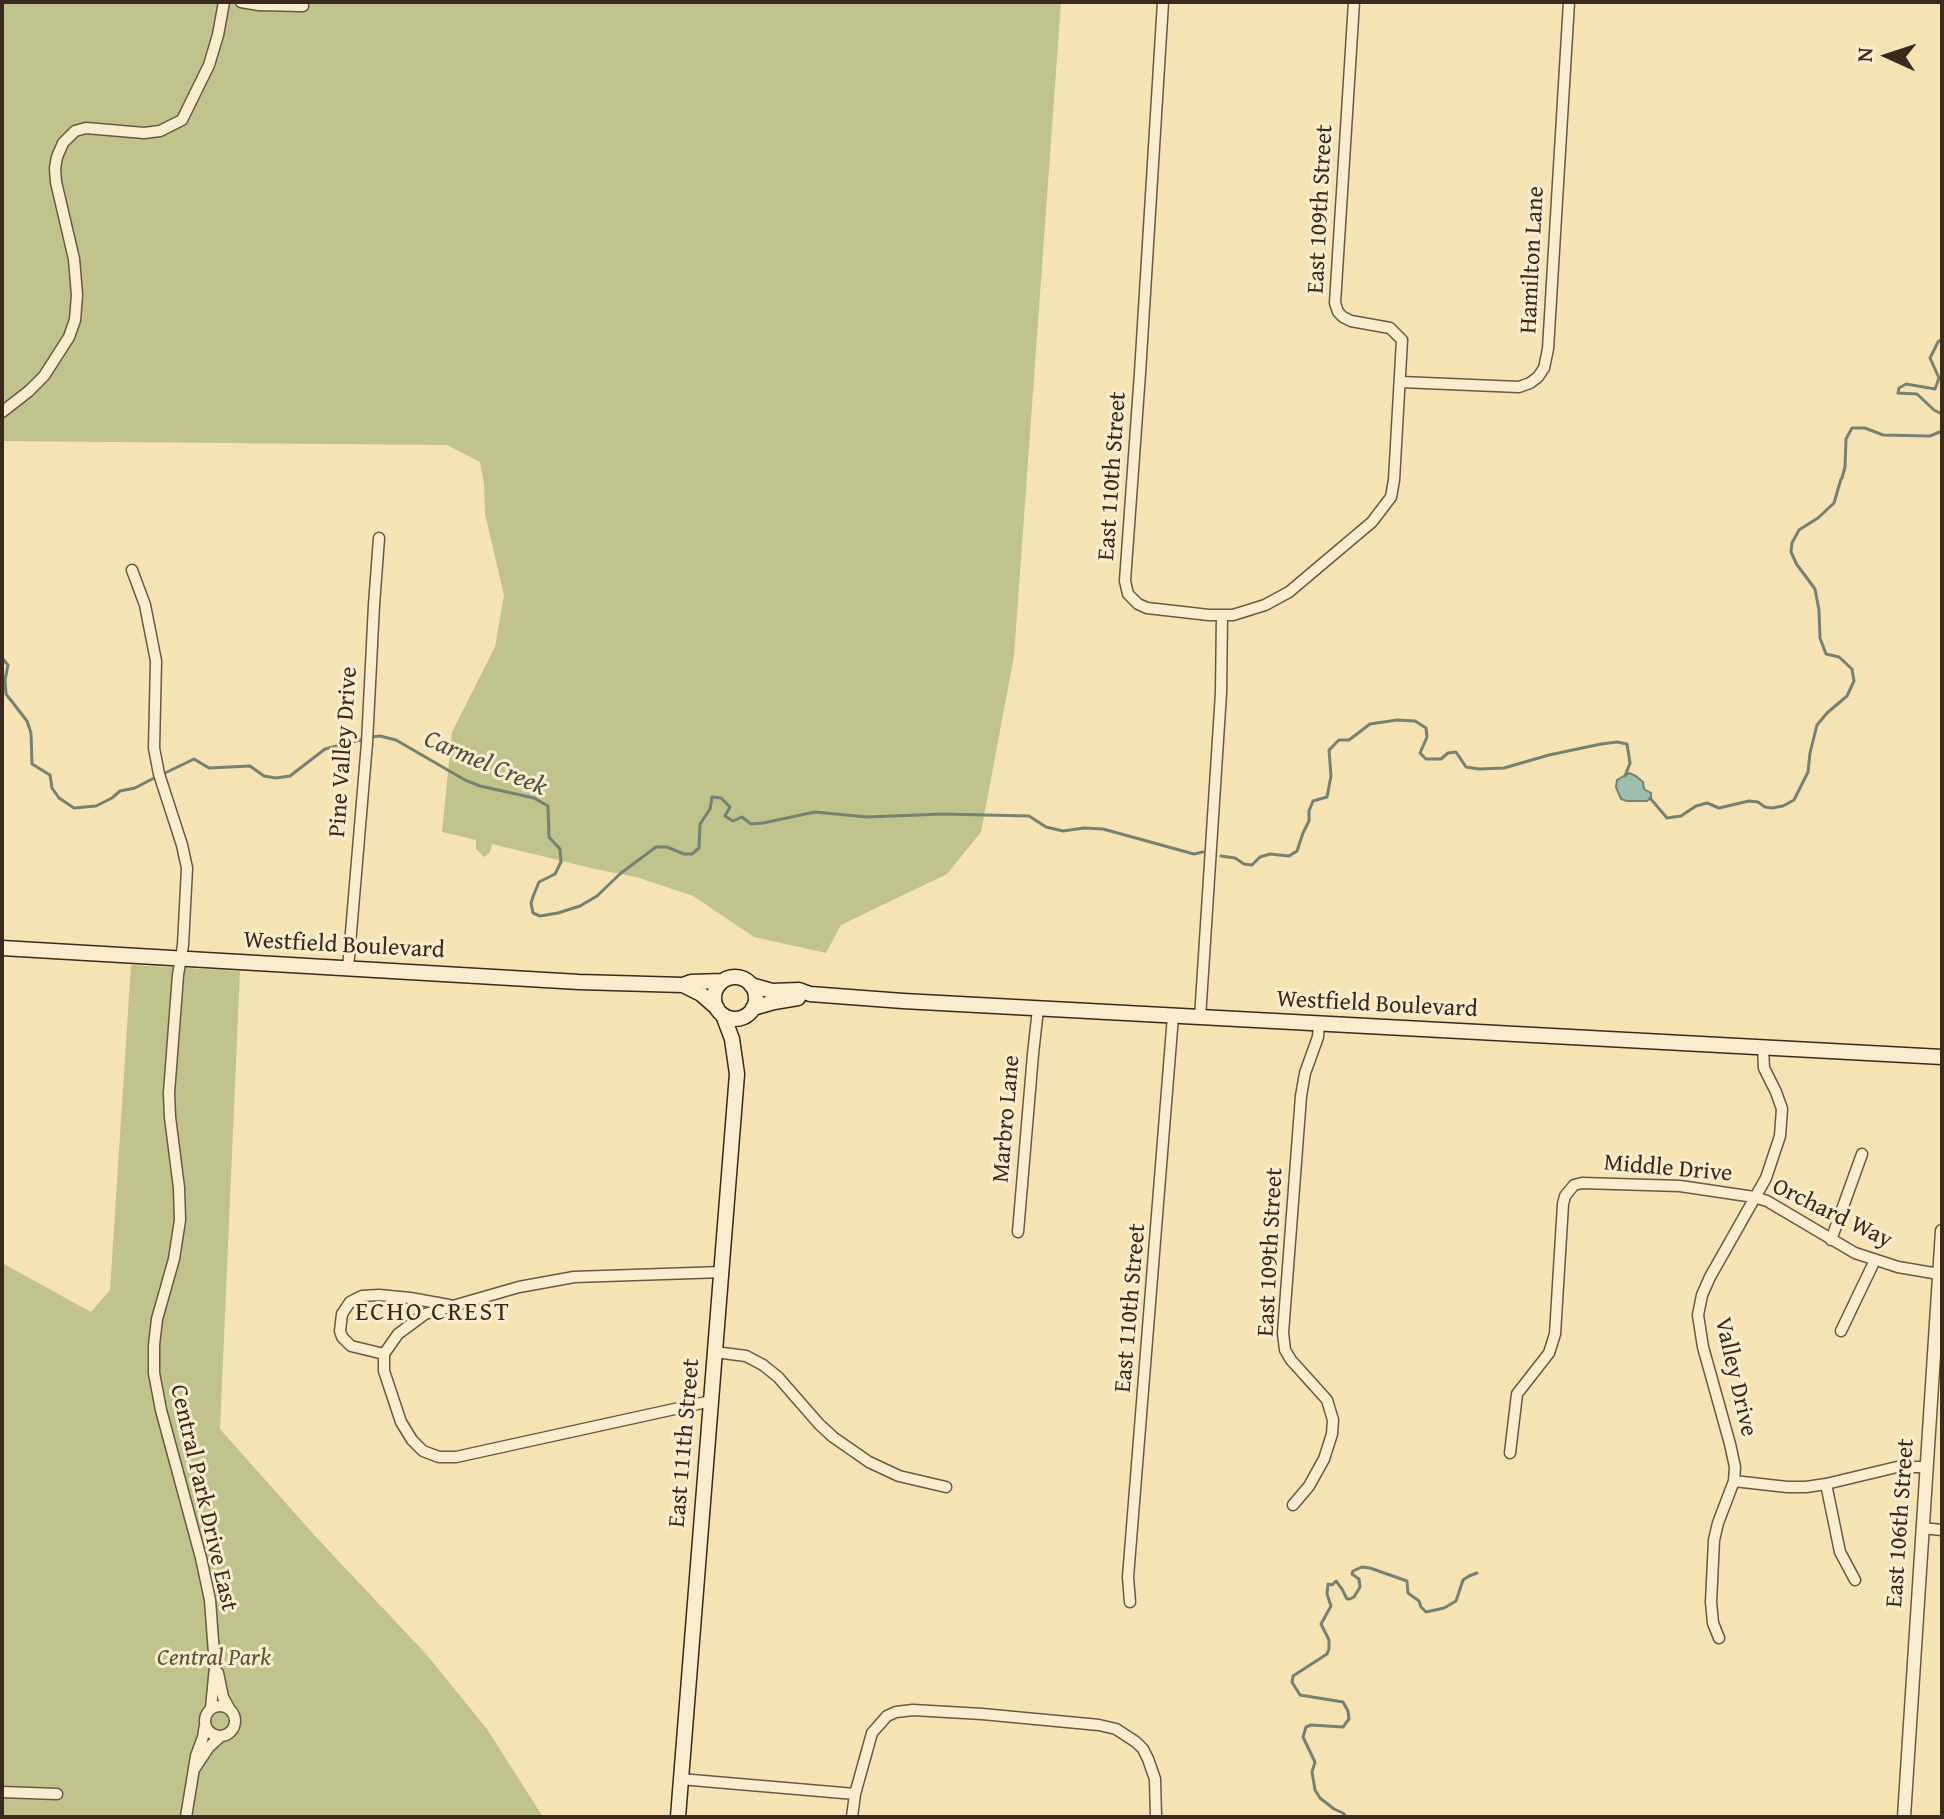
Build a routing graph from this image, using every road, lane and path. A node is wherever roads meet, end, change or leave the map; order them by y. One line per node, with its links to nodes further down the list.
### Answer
1 (224, 2): 8 (street)
2 (241, 2): 6 (street)
3 (1163, 2): 11 (street, East 110th Street)
4 (1354, 2): 7 (street, East 109th Street)
5 (1569, 2): 7 (street, Hamilton Lane)
6 (303, 6)
7 (1401, 382): 11 (street, East 109th Street)
8 (2, 412)
9 (379, 538): 14 (street, Pine Valley Drive)
10 (132, 570): 13 (street, Central Park Drive East)
11 (1222, 615): 23 (street)
12 (2, 948): 13 (main road, Westfield Boulevard)
13 (181, 958): 14 (main road, Westfield Boulevard); 52 (street, Central Park Drive East)
14 (348, 968): 16 (main road, Westfield Boulevard)
15 (723, 981): 16 (main road, Westfield Boulevard); 17 (main road); 20 (main road)
16 (683, 985): 20 (main road)
17 (751, 985): 18 (main road, Westfield Boulevard); 21 (main road)
18 (810, 994): 19 (main road, Westfield Boulevard); 21 (main road, Westfield Boulevard)
19 (1038, 1009): 22 (main road, Westfield Boulevard); 31 (street, Marbro Lane)
20 (720, 1012): 21 (main road); 27 (main road, East 111th Street)
21 (749, 1012): 27 (main road, East 111th Street)
22 (1173, 1016): 23 (main road, Westfield Boulevard); 50 (street, East 110th Street)
23 (1200, 1018): 24 (main road, Westfield Boulevard)
24 (1319, 1024): 25 (main road, Westfield Boulevard); 46 (street, East 109th Street)
25 (1763, 1048): 26 (main road, Westfield Boulevard); 29 (street, Valley Drive)
26 (1942, 1057)
27 (737, 1074): 34 (main road, East 111th Street)
28 (1862, 1154): 32 (street)
29 (1754, 1197): 32 (street, Orchard Way); 41 (street, Middle Drive); 43 (street, Valley Drive)
30 (1942, 1231): 35 (street, East 106th Street)
31 (1018, 1232)
32 (1831, 1240): 33 (street, Orchard Way)
33 (1875, 1260): 35 (street, Orchard Way); 37 (street)
34 (723, 1272): 36 (street); 38 (main road, East 111th Street)
35 (1939, 1274): 42 (street, East 106th Street)
36 (450, 1305): 39 (street); 39 (street)
37 (1841, 1331)
38 (715, 1352): 40 (main road, East 111th Street); 45 (street)
39 (384, 1354): 40 (street)
40 (711, 1401): 58 (main road, East 111th Street)
41 (1510, 1453)
42 (1926, 1467): 44 (street); 47 (street, East 106th Street)
43 (1734, 1481): 44 (street); 51 (street, Valley Drive)
44 (1826, 1484): 49 (street)
45 (946, 1487)
46 (1293, 1505)
47 (1922, 1528): 48 (street); 66 (street, East 106th Street)
48 (1942, 1530)
49 (1855, 1580)
50 (1130, 1602)
51 (1719, 1638)
52 (215, 1667): 53 (street, Central Park Drive East); 54 (street, Central Park Drive East)
53 (211, 1708): 54 (street); 55 (street, Central Park Drive East)
54 (229, 1708): 56 (street, Central Park Drive East)
55 (205, 1725): 56 (street); 57 (street, Central Park Drive East)
56 (221, 1736): 57 (street, Central Park Drive East)
57 (194, 1770): 62 (street, Central Park Drive East)
58 (680, 1779): 61 (street); 63 (main road, East 111th Street)
59 (2, 1792): 60 (street)
60 (57, 1794)
61 (855, 1794): 64 (street); 65 (street)
62 (186, 1817)
63 (678, 1817)
64 (852, 1817)
65 (1156, 1817)
66 (1904, 1817)

